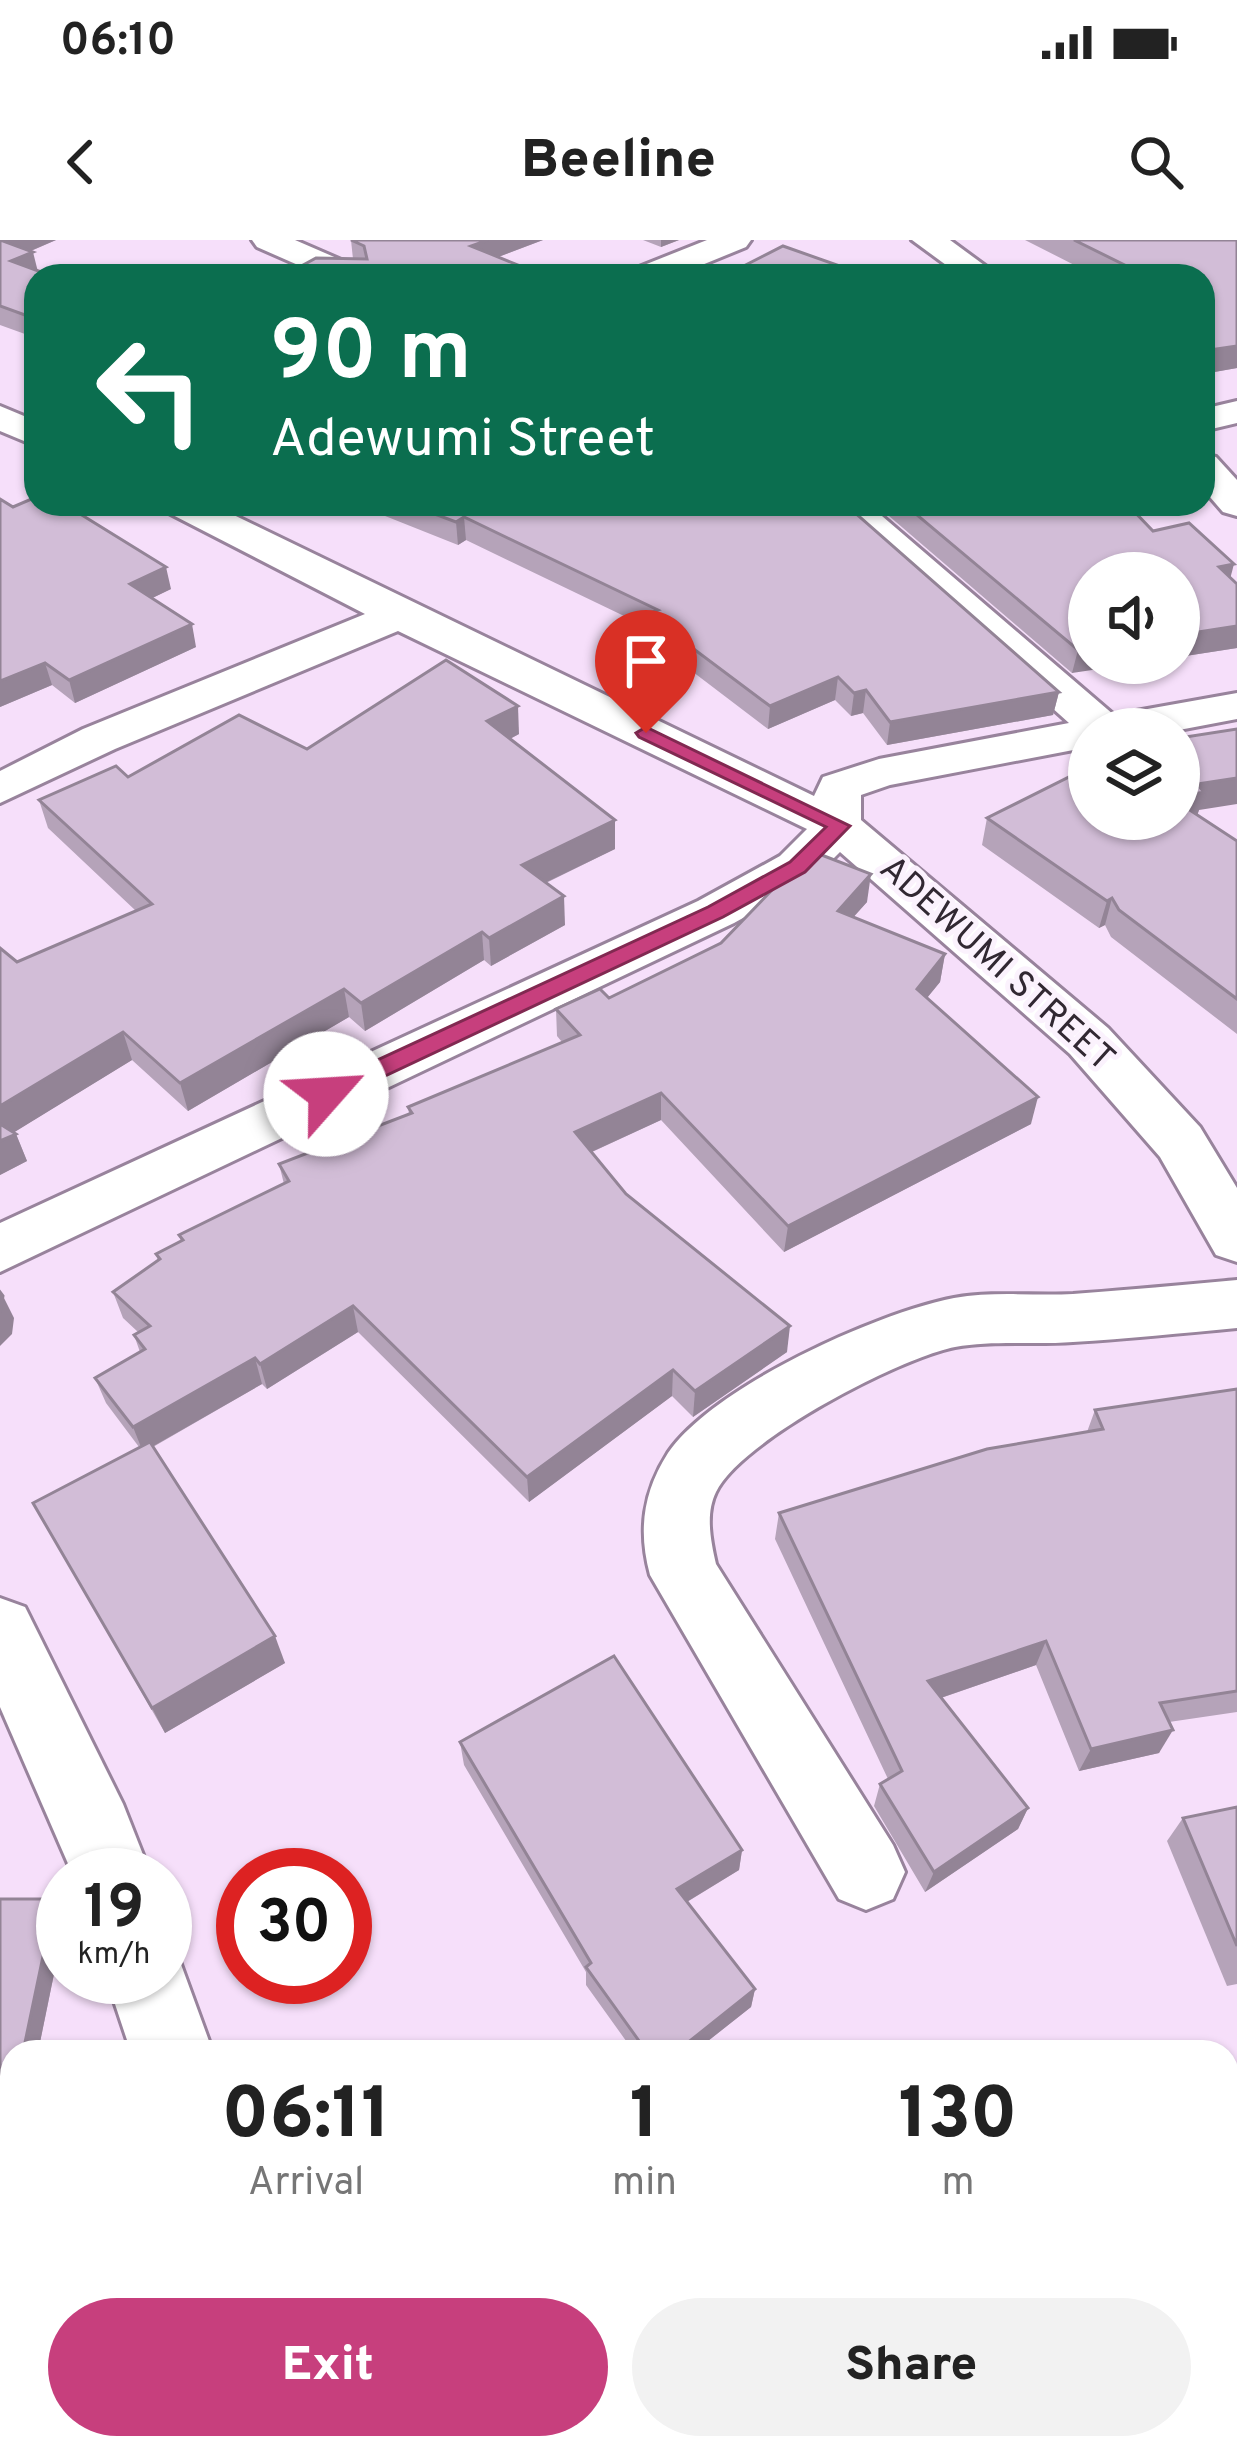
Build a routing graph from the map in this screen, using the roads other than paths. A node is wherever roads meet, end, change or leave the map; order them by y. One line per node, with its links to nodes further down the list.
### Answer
1 (268, 240): 4 (street)
2 (735, 240): 5 (street)
3 (928, 240): 6 (street)
4 (323, 264)
5 (676, 264)
6 (958, 264)
7 (1215, 479): 8 (street)
8 (1237, 504)
9 (211, 516): 11 (street, ADEWUMI STREET)
10 (858, 516): 13 (street)
11 (399, 615): 16 (street); 17 (street, ADEWUMI STREET)
12 (1237, 706): 14 (street)
13 (1079, 708)
14 (1200, 713)
15 (1068, 738): 17 (street)
16 (0, 789)
17 (839, 826): 18 (street, ADEWUMI STREET); 19 (street)
18 (1237, 1239)
19 (0, 1249)
20 (1237, 1304): 23 (street)
21 (0, 1630): 22 (street)
22 (102, 1848)
23 (866, 1872)
24 (155, 2004): 25 (street)
25 (168, 2040)

